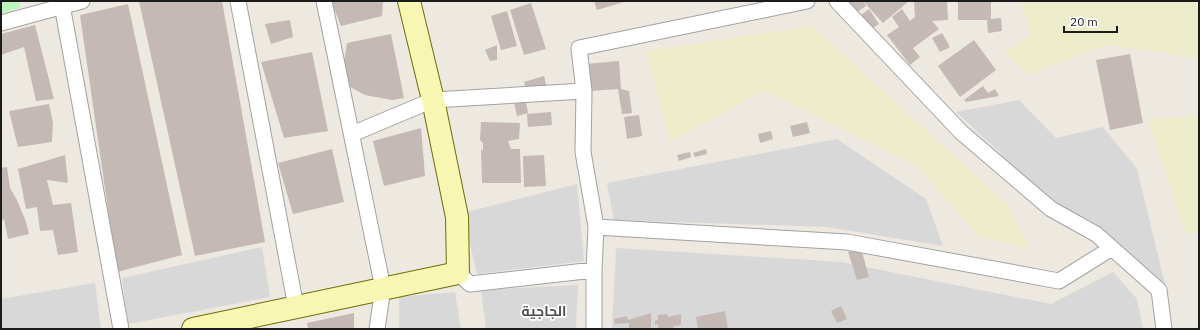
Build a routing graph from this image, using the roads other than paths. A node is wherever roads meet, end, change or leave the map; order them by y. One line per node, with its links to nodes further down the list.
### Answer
1 (82, 1): 7 (street)
2 (238, 1): 17 (street)
3 (324, 1): 11 (street)
4 (409, 1): 10 (street)
5 (807, 1): 9 (street)
6 (837, 1): 13 (street)
7 (62, 5): 8 (street); 18 (street)
8 (1, 23)
9 (584, 91): 10 (street); 12 (street)
10 (433, 100): 11 (street); 15 (street)
11 (352, 134): 16 (street)
12 (596, 227): 13 (street); 14 (street)
13 (1112, 248): 22 (street)
14 (594, 270): 15 (street); 21 (street)
15 (458, 273): 16 (street)
16 (383, 288): 17 (street); 20 (street)
17 (296, 307): 19 (street)
18 (121, 329)
19 (193, 329)
20 (377, 329)
21 (594, 329)
22 (1164, 329)

